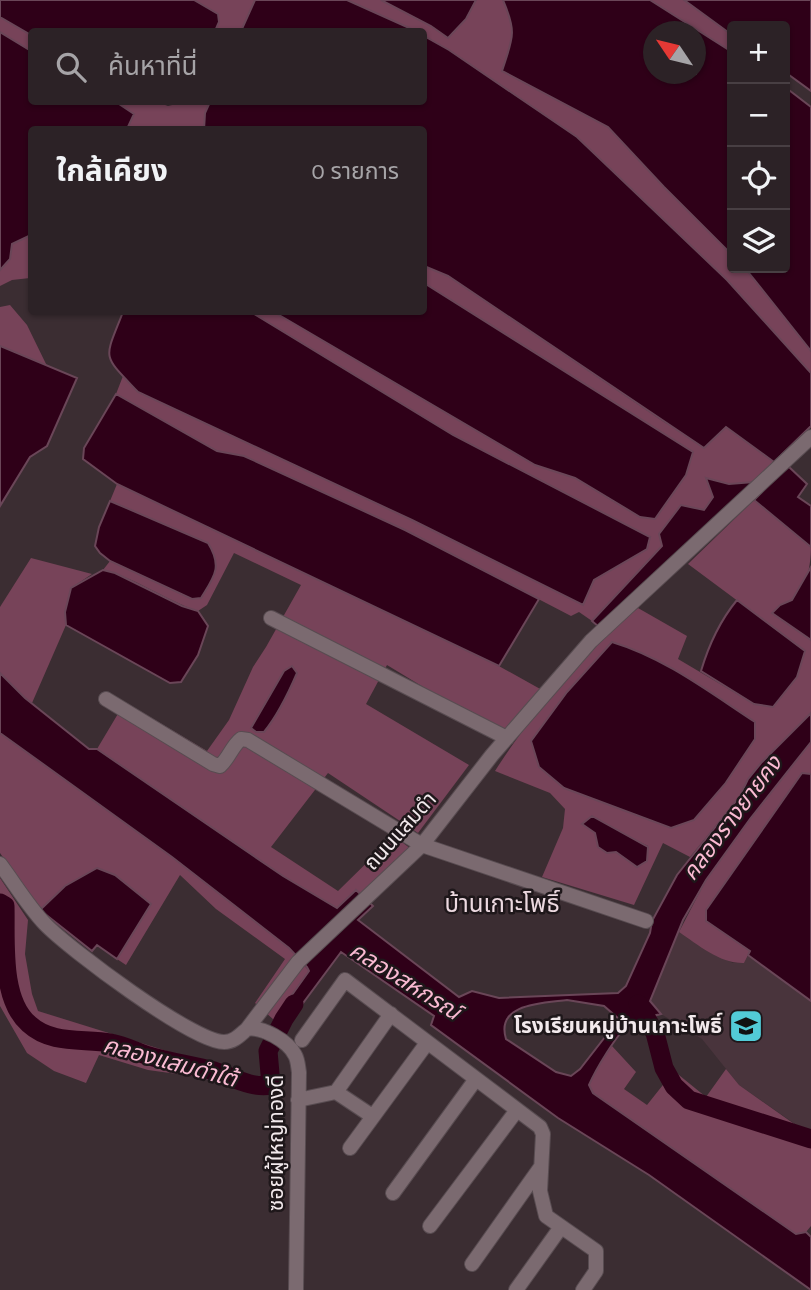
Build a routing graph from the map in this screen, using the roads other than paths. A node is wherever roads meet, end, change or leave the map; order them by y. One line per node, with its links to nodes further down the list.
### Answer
1 (811, 438): 4 (street, ถนนแสมดำ)
2 (271, 618): 4 (street)
3 (106, 699): 5 (street)
4 (507, 738): 5 (street, ถนนแสมดำ)
5 (422, 845): 7 (street); 9 (street, ถนนแสมดำ)
6 (0, 864): 9 (street)
7 (640, 920)
8 (391, 1013): 10 (street); 11 (street); 13 (street)
9 (251, 1028): 14 (street, ซอยผู้ใหญ่ทองดี)
10 (302, 1040)
11 (427, 1043): 12 (street); 16 (street)
12 (476, 1079): 15 (street); 19 (street)
13 (336, 1092): 14 (street); 16 (street)
14 (298, 1100): 23 (street, ซอยผู้ใหญ่ทองดี)
15 (517, 1110): 18 (street); 20 (street)
16 (372, 1116): 17 (street)
17 (350, 1148)
18 (541, 1167): 21 (street); 22 (street)
19 (393, 1193)
20 (429, 1226)
21 (561, 1227): 24 (street); 25 (street)
22 (472, 1264)
23 (296, 1290)
24 (516, 1290)
25 (583, 1290)

